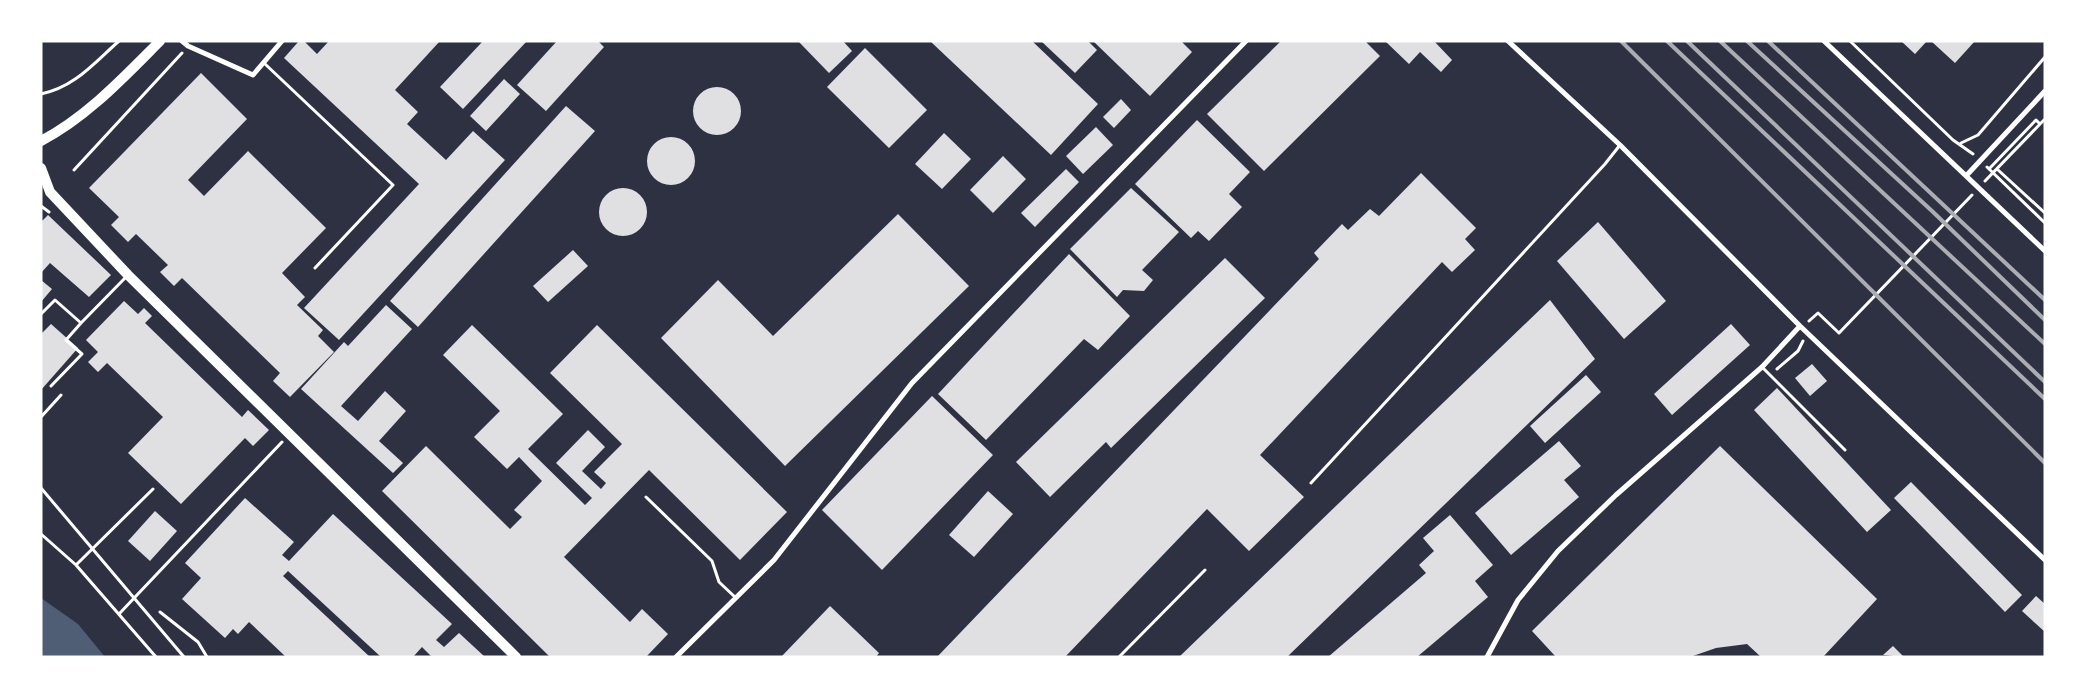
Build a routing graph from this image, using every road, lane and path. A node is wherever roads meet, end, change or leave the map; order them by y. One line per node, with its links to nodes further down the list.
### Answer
1 (119, 41): 13 (path)
2 (160, 41): 16 (main road)
3 (182, 41): 9 (street)
4 (282, 41): 11 (street)
5 (1246, 41): 53 (street)
6 (1508, 41): 18 (street)
7 (1824, 41): 24 (street)
8 (1850, 41): 17 (path)
9 (188, 46): 11 (street); 23 (path)
10 (2045, 57): 17 (path)
11 (264, 63): 30 (lane)
12 (2045, 91): 19 (street)
13 (41, 94)
14 (2045, 119): 15 (path)
15 (2040, 124): 21 (path); 22 (path)
16 (41, 141)
17 (1961, 143): 19 (path)
18 (1620, 145): 34 (street); 43 (lane)
19 (1980, 161): 21 (path); 24 (street)
20 (41, 168): 31 (main road)
21 (1989, 169): 28 (path)
22 (1997, 169): 25 (path); 27 (path)
23 (74, 170)
24 (1966, 176): 29 (street)
25 (1984, 184)
26 (1977, 191): 35 (path)
27 (2045, 213)
28 (2044, 220)
29 (2045, 251)
30 (315, 268)
31 (128, 275): 33 (lane); 59 (main road)
32 (41, 314): 33 (lane)
33 (81, 323): 38 (lane)
34 (1800, 326): 35 (street); 36 (street)
35 (1807, 332): 37 (path); 49 (street)
36 (1762, 367): 37 (lane); 62 (street)
37 (1770, 375): 42 (lane)
38 (51, 386)
39 (61, 395): 40 (path)
40 (41, 417)
41 (282, 442): 52 (path)
42 (1845, 450)
43 (1311, 484)
44 (41, 488): 48 (path)
45 (153, 489): 48 (path)
46 (646, 497): 53 (lane)
47 (41, 534): 50 (path)
48 (94, 547): 50 (path); 52 (path)
49 (2045, 560)
50 (76, 565): 55 (path)
51 (1205, 570): 61 (lane)
52 (136, 598): 55 (path); 57 (path)
53 (736, 598): 60 (street)
54 (160, 612): 58 (path)
55 (119, 614): 56 (path)
56 (156, 657)
57 (184, 657)
58 (207, 657)
59 (516, 657)
60 (676, 657)
61 (1119, 657)
62 (1487, 657)

